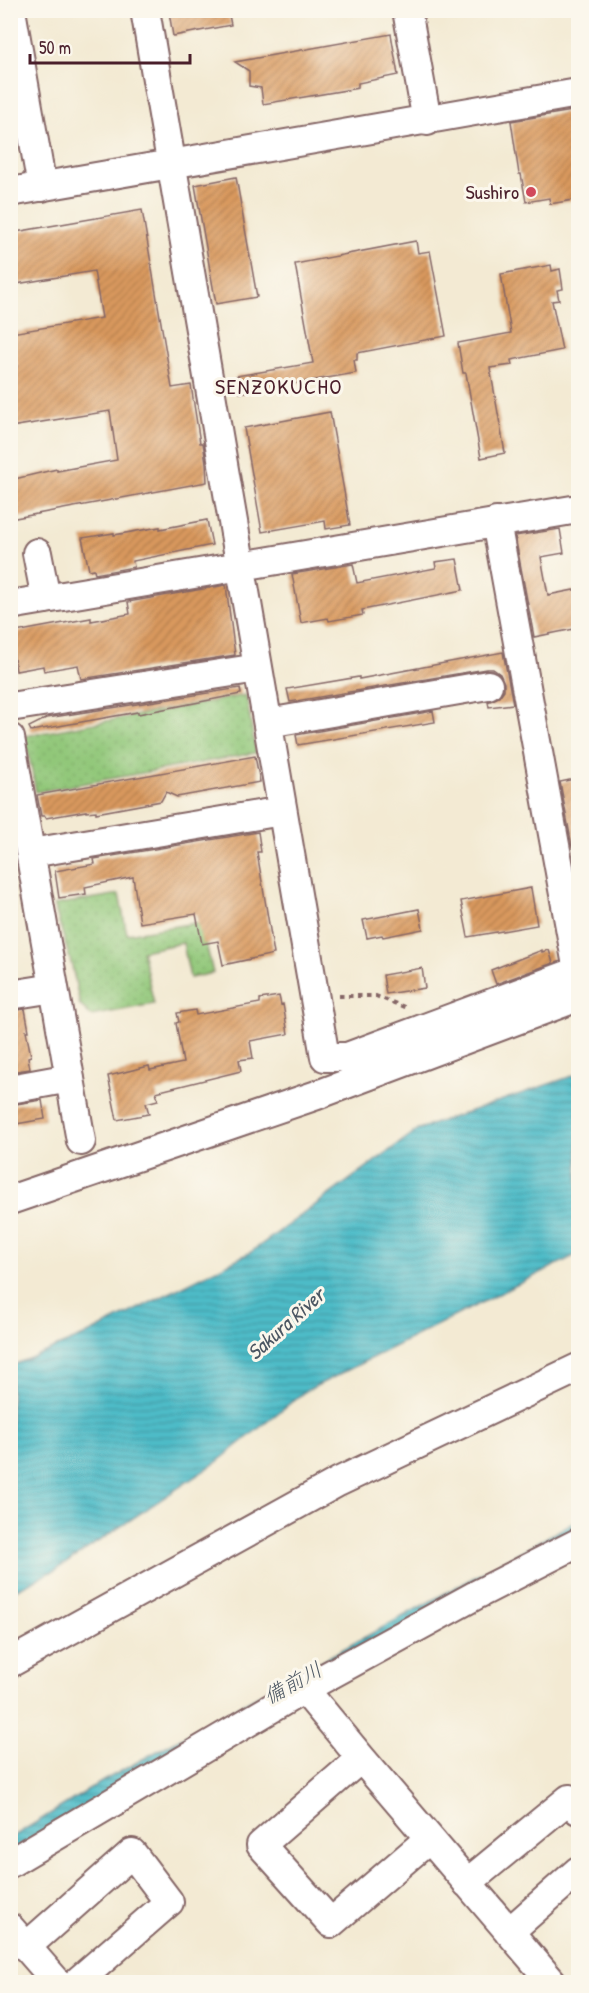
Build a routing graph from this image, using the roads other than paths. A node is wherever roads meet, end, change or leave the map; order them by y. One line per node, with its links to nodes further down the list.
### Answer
1 (11, 10): 7 (street)
2 (145, 10): 6 (street)
3 (407, 10): 5 (street)
4 (579, 93): 5 (street)
5 (427, 121): 6 (street)
6 (172, 164): 7 (street); 12 (street)
7 (42, 187): 8 (street)
8 (10, 192)
9 (579, 508): 10 (street)
10 (496, 522): 12 (street); 25 (street)
11 (37, 554): 13 (street)
12 (241, 564): 13 (street); 15 (street)
13 (46, 599): 14 (street)
14 (10, 605)
15 (258, 668): 17 (street); 18 (street)
16 (488, 685): 18 (street)
17 (10, 707)
18 (268, 723): 20 (street)
19 (10, 738): 21 (street)
20 (282, 811): 21 (street); 25 (street)
21 (18, 848): 22 (street)
22 (54, 988): 23 (street); 26 (street)
23 (10, 995)
24 (579, 997): 28 (street)
25 (325, 1054): 28 (street)
26 (70, 1078): 27 (street); 29 (street)
27 (10, 1089)
28 (315, 1096): 30 (street)
29 (81, 1142)
30 (10, 1200)
31 (579, 1368): 33 (street)
32 (579, 1543): 34 (street)
33 (10, 1663)
34 (304, 1689): 35 (street); 38 (street)
35 (361, 1758): 37 (street); 37 (street)
36 (579, 1810): 40 (street)
37 (429, 1839): 40 (street)
38 (10, 1863)
39 (579, 1871): 41 (street)
40 (467, 1883): 41 (street)
41 (508, 1932): 45 (street)
42 (18, 1938): 43 (street); 44 (street)
43 (57, 1983)
44 (77, 1983)
45 (552, 1983)

